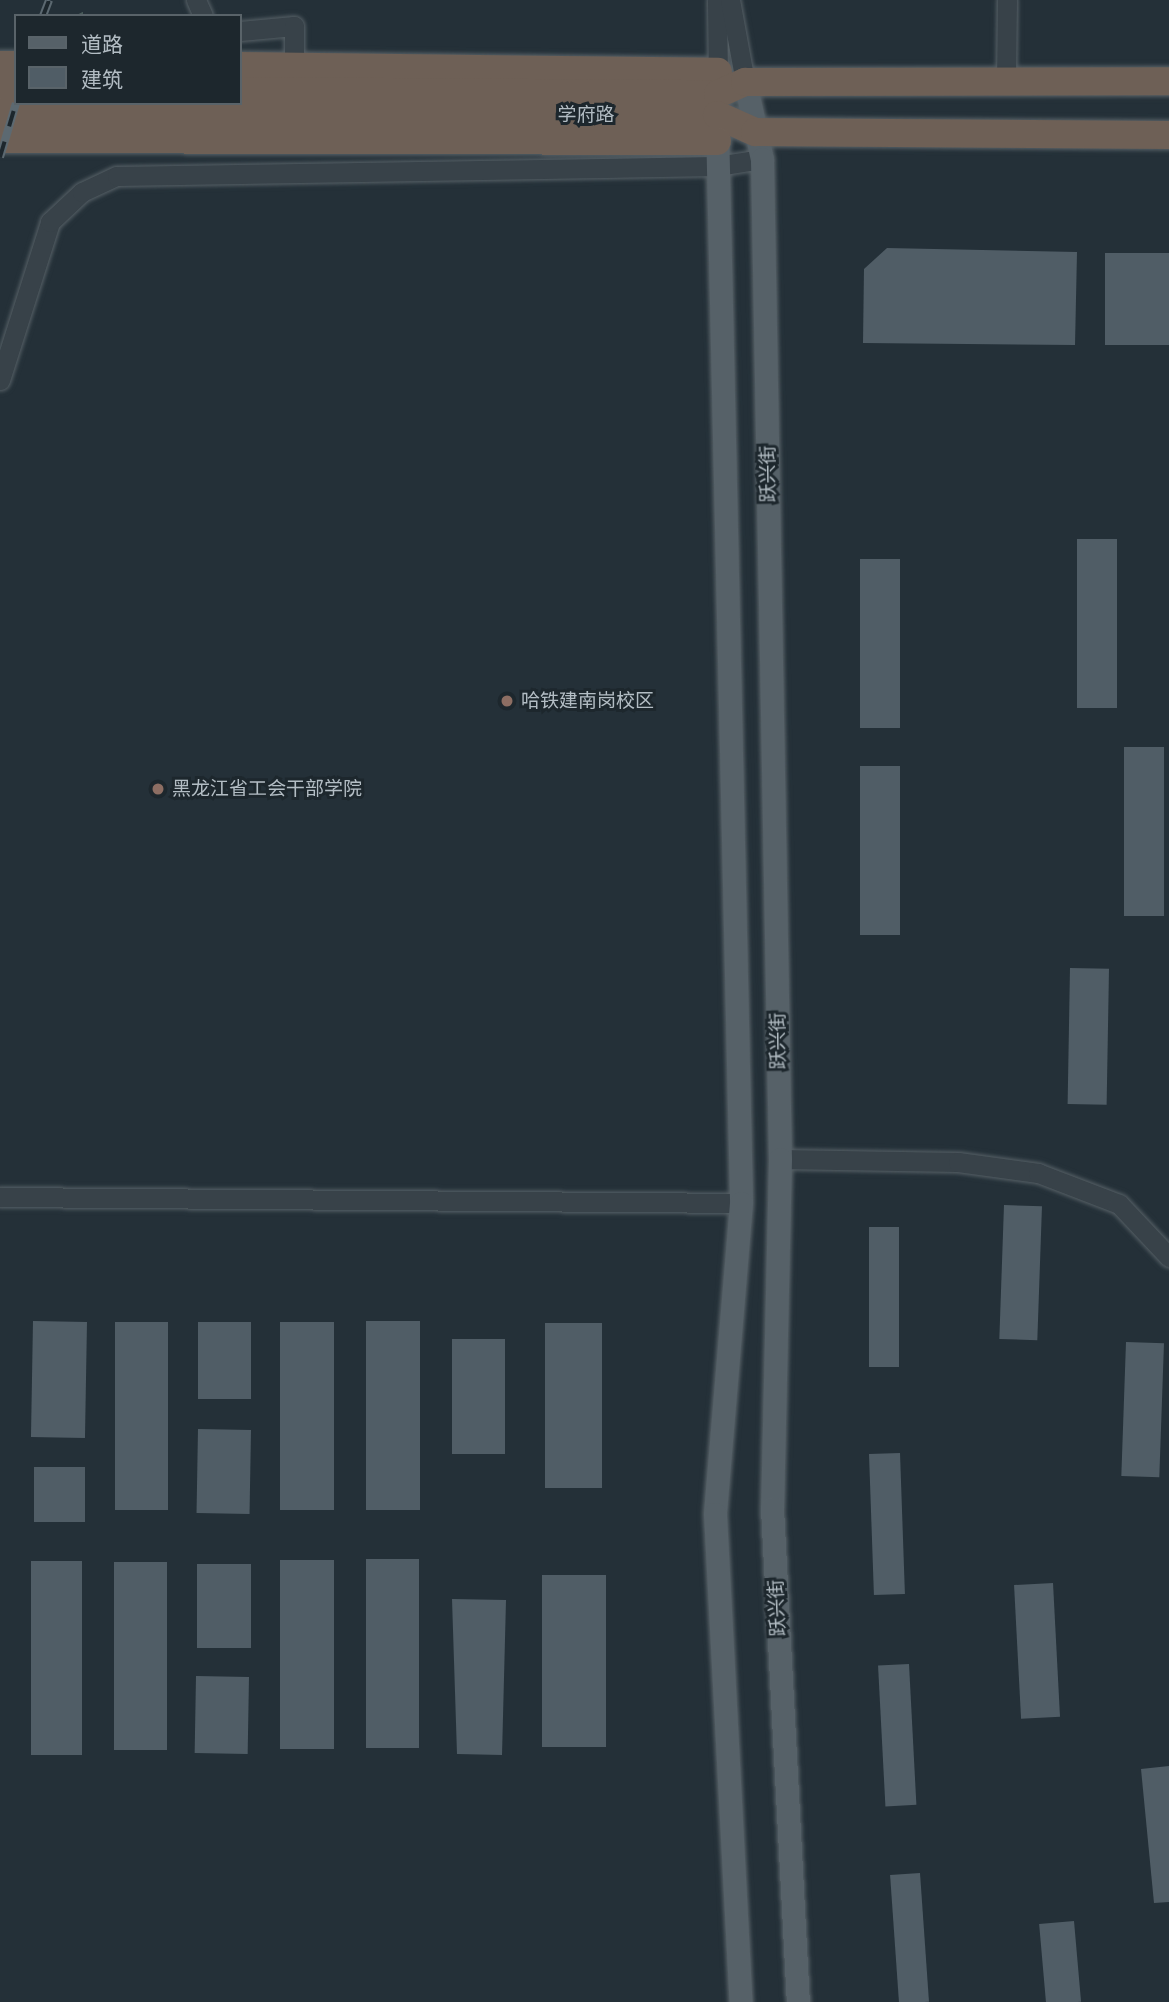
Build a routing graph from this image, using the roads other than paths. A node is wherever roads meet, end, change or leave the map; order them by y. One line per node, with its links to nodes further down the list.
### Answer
1 (717, 0): 12 (street)
2 (730, 0): 9 (street)
3 (1007, 0): 7 (street)
4 (242, 31): 6 (street)
5 (242, 66): 6 (highway)
6 (294, 66): 12 (highway)
7 (1006, 80): 8 (highway, 学府路); 9 (highway, 学府路)
8 (1169, 81)
9 (745, 82): 12 (highway, 学府路); 13 (main road, 跃兴街)
10 (242, 91): 12 (highway, 学府路)
11 (0, 112): 12 (highway, 学府路)
12 (717, 118): 13 (highway, 学府路); 15 (highway); 16 (street); 17 (street); 20 (main road)
13 (755, 132): 14 (highway, 学府路); 16 (main road, 跃兴街)
14 (1169, 135)
15 (0, 138)
16 (762, 159): 18 (main road, 跃兴街)
17 (0, 380)
18 (780, 1159): 21 (street); 23 (main road, 跃兴街)
19 (0, 1197): 20 (street)
20 (741, 1203): 22 (main road)
21 (1169, 1257)
22 (741, 2002)
23 (798, 2002)

